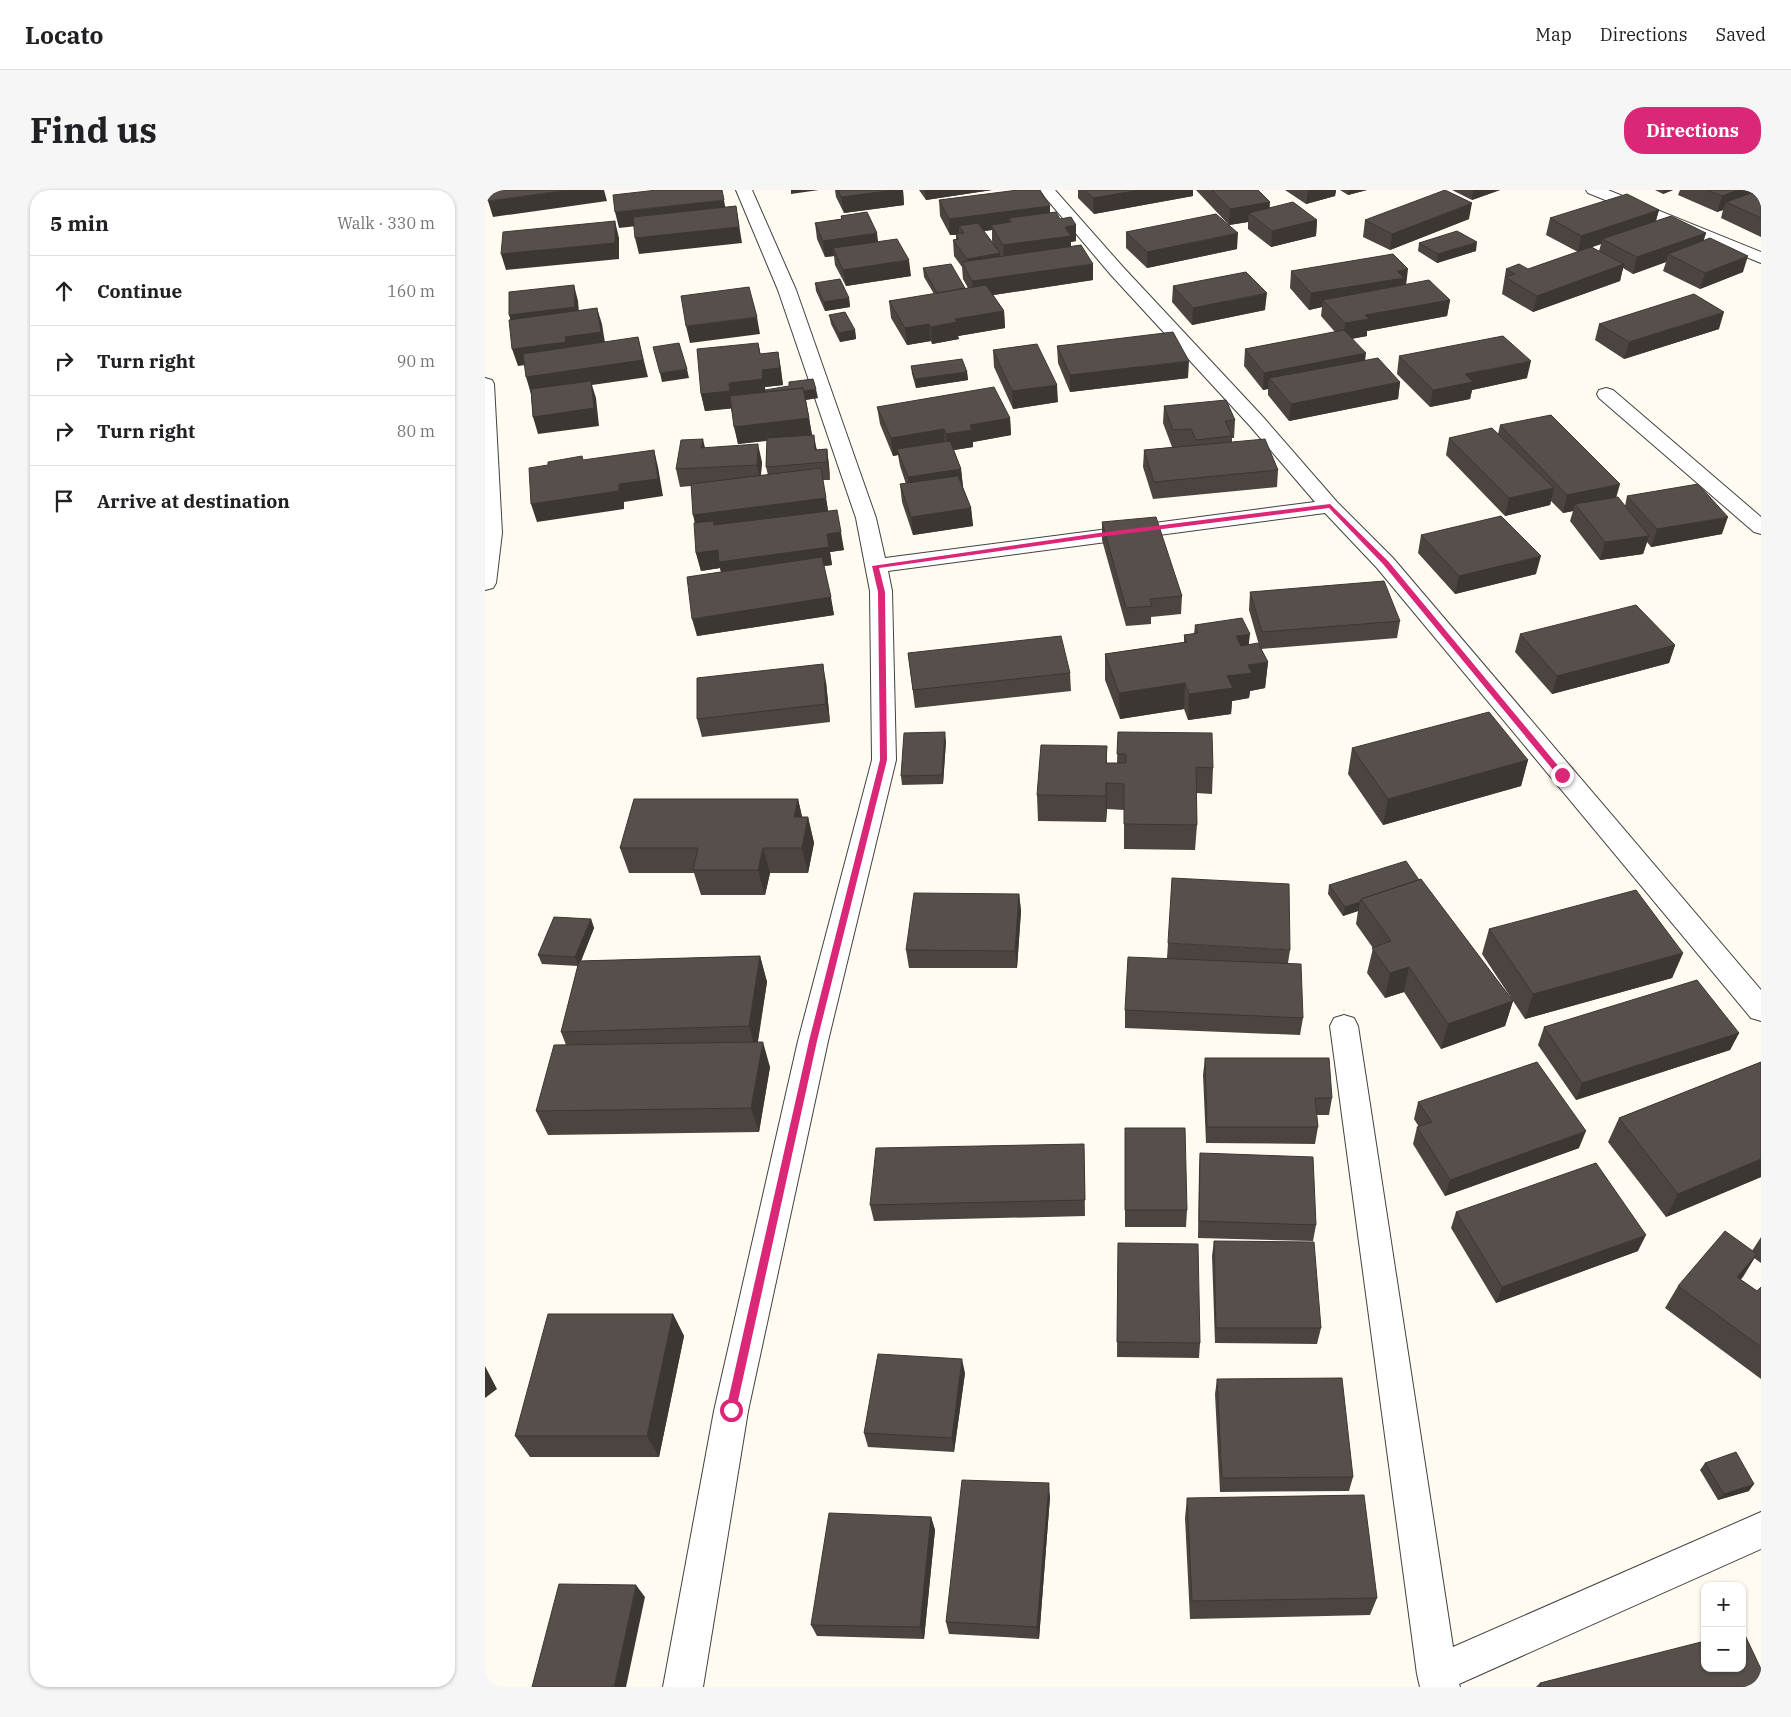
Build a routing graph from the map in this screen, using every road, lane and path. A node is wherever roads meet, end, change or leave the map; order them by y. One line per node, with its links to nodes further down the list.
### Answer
1 (744, 190): 9 (street)
2 (1594, 190): 4 (street)
3 (1052, 191): 7 (street)
4 (1761, 258)
5 (485, 384): 10 (street)
6 (1606, 394): 8 (street)
7 (1330, 506): 9 (street); 11 (street)
8 (1761, 528)
9 (876, 566): 15 (street)
10 (485, 583)
11 (1761, 1010)
12 (1344, 1026): 14 (street)
13 (1761, 1530): 14 (street)
14 (1439, 1680)
15 (683, 1687)

